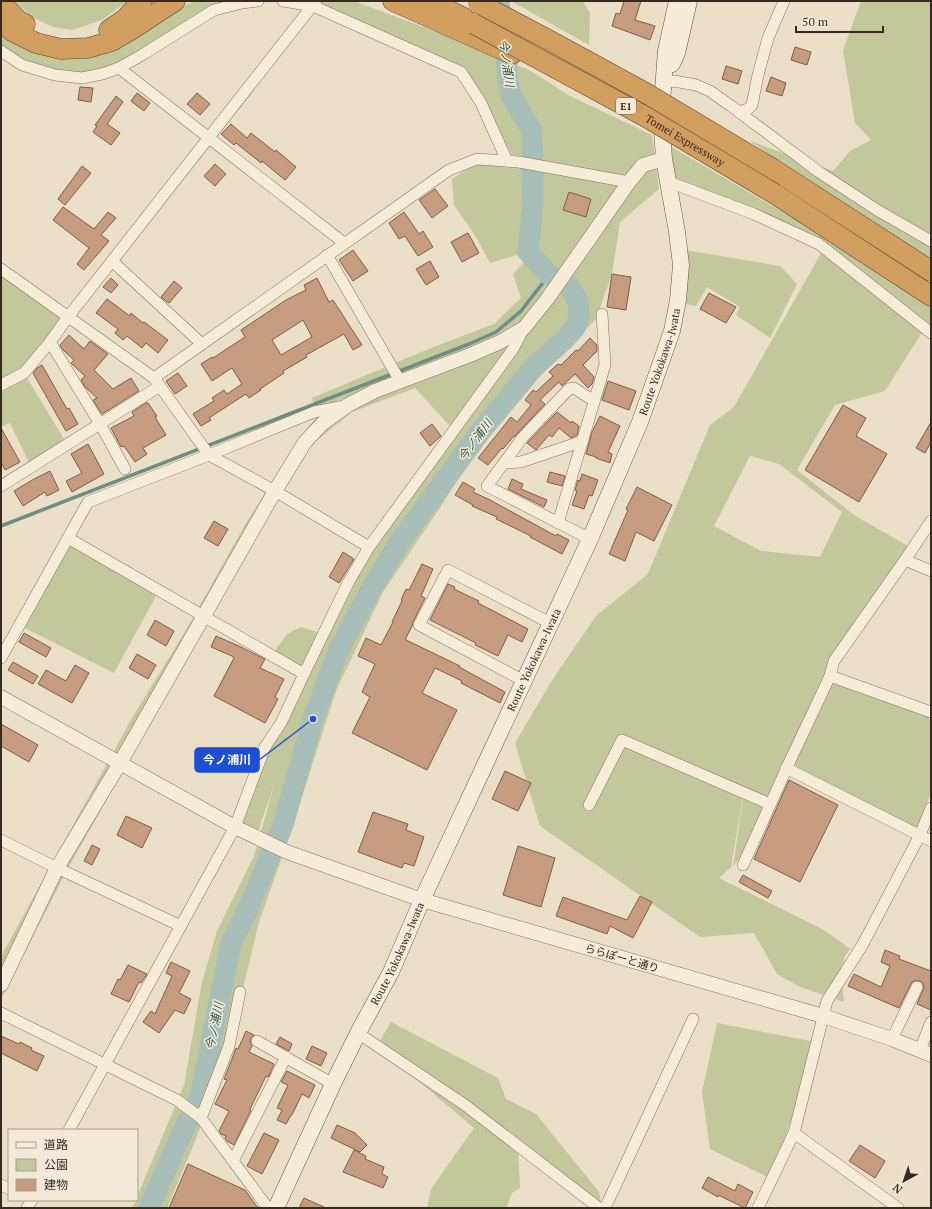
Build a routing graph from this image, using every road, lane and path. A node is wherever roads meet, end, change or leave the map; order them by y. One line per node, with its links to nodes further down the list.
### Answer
1 (142, 1): 11 (highway)
2 (174, 1): 13 (highway)
3 (258, 1): 16 (street)
4 (283, 1): 12 (street)
5 (393, 1): 14 (highway)
6 (430, 1): 14 (highway, Tomei Expressway / E1)
7 (677, 1): 17 (main road, Route Yokokawa-Iwata)
8 (689, 1): 17 (main road, Route Yokokawa-Iwata)
9 (784, 1): 18 (street)
10 (476, 2): 29 (highway, Tomei Expressway / E1, bridge)
11 (1, 3)
12 (314, 3): 19 (street); 21 (street)
13 (1, 20)
14 (473, 30): 30 (highway, Tomei Expressway / E1, bridge)
15 (1, 51): 16 (street)
16 (119, 68): 19 (street)
17 (663, 84): 18 (street); 20 (main road, Route Yokokawa-Iwata)
18 (739, 112): 24 (street)
19 (209, 138): 25 (street); 27 (street)
20 (664, 159): 22 (street); 23 (main road, Route Yokokawa-Iwata)
21 (507, 161): 22 (street); 25 (street)
22 (629, 182): 33 (street)
23 (669, 182): 34 (street); 52 (main road, Route Yokokawa-Iwata)
24 (931, 241)
25 (344, 243): 26 (street)
26 (327, 255): 36 (street); 37 (street)
27 (112, 261): 32 (street); 36 (street)
28 (1, 269): 32 (street)
29 (931, 271)
30 (931, 296)
31 (602, 314): 40 (street)
32 (68, 317): 35 (street); 38 (street)
33 (524, 328): 37 (street); 53 (street)
34 (931, 333)
35 (50, 342): 39 (street); 42 (street)
36 (202, 344): 38 (street)
37 (400, 381): 41 (street)
38 (157, 382): 42 (street); 44 (street)
39 (1, 385)
40 (594, 401): 43 (street); 45 (street)
41 (348, 406): 44 (street); 48 (street)
42 (100, 424): 46 (street); 47 (street)
43 (583, 441): 45 (street); 50 (street)
44 (209, 456): 48 (street); 51 (street)
45 (504, 463): 50 (street)
46 (125, 469)
47 (1, 486)
48 (275, 491): 53 (street); 56 (street)
49 (931, 521): 54 (street)
50 (558, 523): 52 (street)
51 (68, 538): 56 (street); 58 (street)
52 (590, 539): 57 (main road, Route Yokokawa-Iwata)
53 (369, 547): 59 (street)
54 (905, 560): 55 (street); 60 (street)
55 (931, 570)
56 (204, 615): 59 (street); 64 (street)
57 (552, 624): 61 (main road, Route Yokokawa-Iwata); 61 (street)
58 (1, 658)
59 (304, 674): 69 (street)
60 (830, 676): 63 (street); 65 (street)
61 (524, 681): 75 (main road, Route Yokokawa-Iwata)
62 (1, 697): 64 (street, ららぽーと通り)
63 (931, 712)
64 (120, 763): 69 (street, ららぽーと通り); 74 (street)
65 (786, 768): 66 (street); 70 (street)
66 (770, 804): 67 (street); 73 (street)
67 (589, 806)
68 (931, 808): 70 (street)
69 (235, 827): 75 (street, ららぽーと通り); 76 (street)
70 (920, 835): 72 (street); 81 (street)
71 (1, 840): 74 (street)
72 (931, 841)
73 (743, 865)
74 (57, 868): 76 (street); 77 (street)
75 (422, 900): 81 (street, ららぽーと通り); 84 (main road, Route Yokokawa-Iwata)
76 (181, 926): 89 (street)
77 (1, 984)
78 (917, 987): 85 (street)
79 (240, 992): 91 (street)
80 (1, 1013): 89 (street)
81 (823, 1016): 85 (street, ららぽーと通り); 93 (street)
82 (693, 1019): 98 (street)
83 (931, 1022): 87 (street)
84 (358, 1033): 90 (main road, Route Yokokawa-Iwata); 97 (street)
85 (892, 1039): 87 (street, ららぽーと通り)
86 (257, 1041): 88 (street)
87 (926, 1053)
88 (286, 1058): 90 (street); 94 (street)
89 (105, 1064): 91 (street); 92 (street)
90 (333, 1084): 96 (main road, Route Yokokawa-Iwata)
91 (200, 1118): 94 (street)
92 (70, 1129)
93 (794, 1133): 99 (street); 100 (street)
94 (233, 1161): 95 (street)
95 (268, 1208)
96 (276, 1208)
97 (599, 1208)
98 (604, 1208)
99 (758, 1208)
100 (898, 1208)

